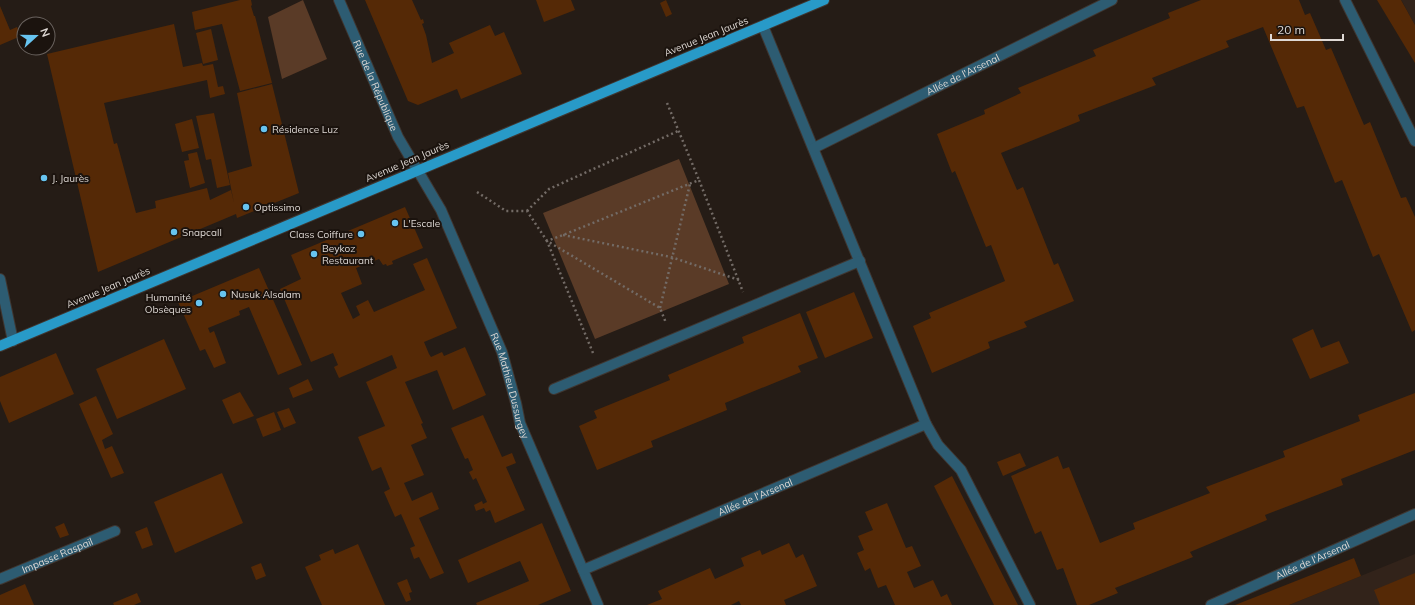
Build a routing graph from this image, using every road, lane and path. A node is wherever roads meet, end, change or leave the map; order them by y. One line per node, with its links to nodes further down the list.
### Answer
1 (339, 0): 11 (street, Rue de la République)
2 (824, 0): 5 (main road, Avenue Jean Jaurès)
3 (1112, 0): 10 (street, Allée de l'Arsenal)
4 (1345, 0): 9 (street)
5 (811, 3): 6 (main road, Avenue Jean Jaurès)
6 (763, 26): 10 (street); 11 (main road, Avenue Jean Jaurès)
7 (667, 103): 8 (path)
8 (678, 131): 12 (path); 15 (path)
9 (1415, 141)
10 (814, 148): 19 (street)
11 (417, 170): 25 (main road, Avenue Jean Jaurès); 32 (street, Rue Mathieu Dussurgey)
12 (698, 180): 13 (path); 21 (path)
13 (690, 184): 16 (path); 18 (path)
14 (477, 192): 15 (path)
15 (527, 211): 17 (path)
16 (563, 235): 17 (path); 18 (path)
17 (547, 241): 23 (path); 27 (path)
18 (671, 257): 21 (path); 23 (path)
19 (860, 261): 22 (street); 29 (street)
20 (0, 279): 25 (street)
21 (739, 280): 22 (path)
22 (749, 306): 24 (street)
23 (660, 308): 24 (path)
24 (672, 338): 28 (street)
25 (13, 340): 26 (main road, Avenue Jean Jaurès)
26 (0, 346)
27 (596, 359)
28 (554, 389)
29 (926, 424): 32 (street, Allée de l'Arsenal); 35 (street)
30 (1415, 514): 36 (street, Allée de l'Arsenal)
31 (115, 531): 33 (street, Impasse Raspail)
32 (583, 570): 34 (street, Rue Mathieu Dussurgey)
33 (0, 578)
34 (598, 605)
35 (1030, 605)
36 (1211, 605)

